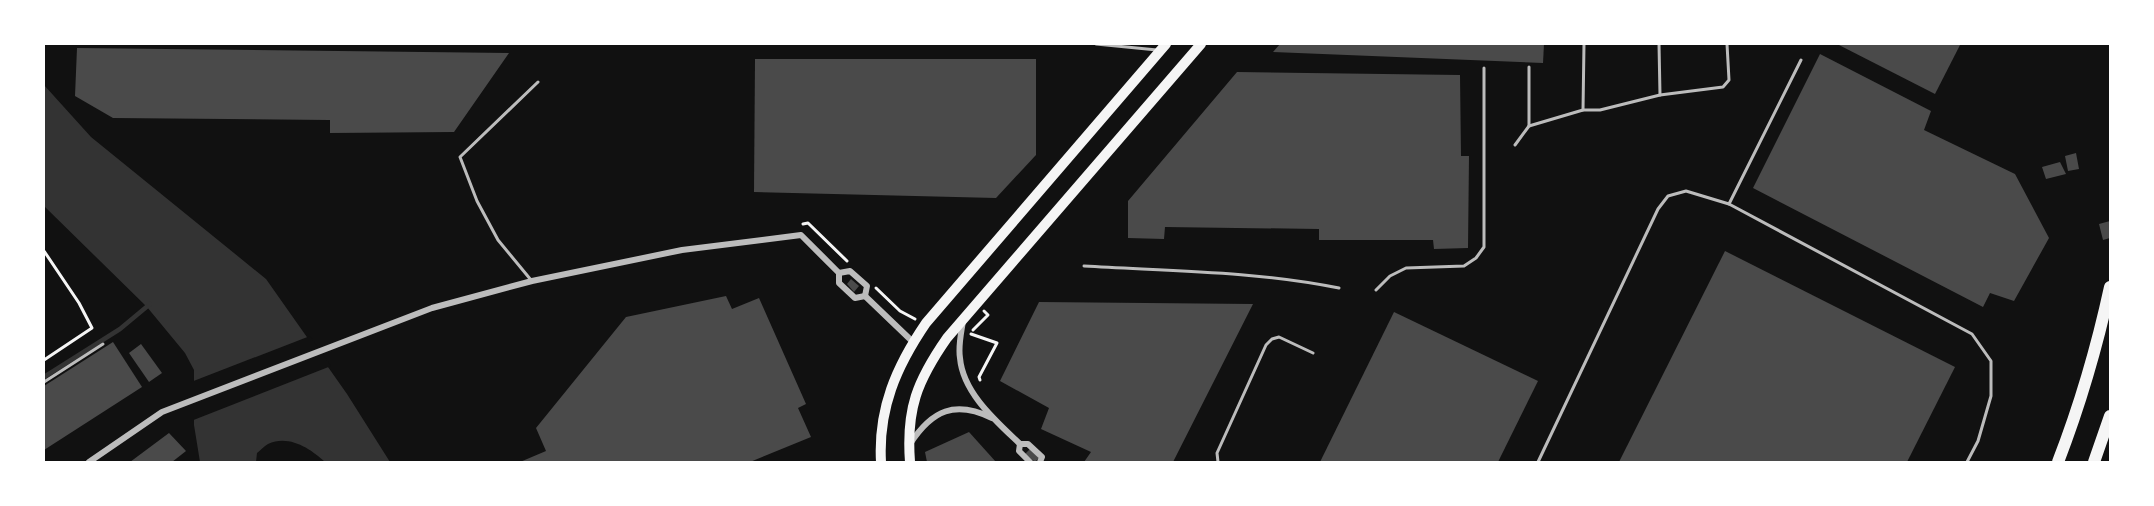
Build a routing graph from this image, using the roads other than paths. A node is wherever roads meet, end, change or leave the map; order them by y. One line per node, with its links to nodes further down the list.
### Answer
1 (1096, 44): 6 (lane)
2 (1200, 44): 23 (main road)
3 (1584, 44): 12 (lane)
4 (1659, 44): 11 (lane)
5 (1727, 44): 11 (lane)
6 (1163, 47): 24 (main road)
7 (1801, 60): 15 (lane)
8 (1484, 68): 21 (lane)
9 (1529, 68): 13 (lane)
10 (538, 82): 18 (lane)
11 (1660, 95): 12 (lane)
12 (1583, 110): 13 (lane)
13 (1529, 126): 14 (lane)
14 (1515, 145)
15 (1729, 204): 38 (lane); 39 (lane)
16 (1084, 266): 20 (lane)
17 (839, 273): 18 (street); 22 (street); 22 (street)
18 (532, 281): 32 (street)
19 (2110, 287): 40 (highway)
20 (1339, 288)
21 (1376, 290)
22 (865, 296): 24 (street)
23 (963, 321): 29 (street); 30 (main road)
24 (913, 342): 33 (main road)
25 (103, 344): 27 (lane)
26 (1313, 353): 37 (lane)
27 (44, 382)
28 (2110, 416): 41 (highway)
29 (994, 419): 30 (street); 31 (street)
30 (910, 444): 34 (main road)
31 (1020, 444): 35 (street); 36 (street)
32 (88, 462)
33 (881, 462)
34 (910, 462)
35 (1030, 462)
36 (1040, 462)
37 (1218, 462)
38 (1538, 462)
39 (1967, 462)
40 (2058, 462)
41 (2094, 462)

